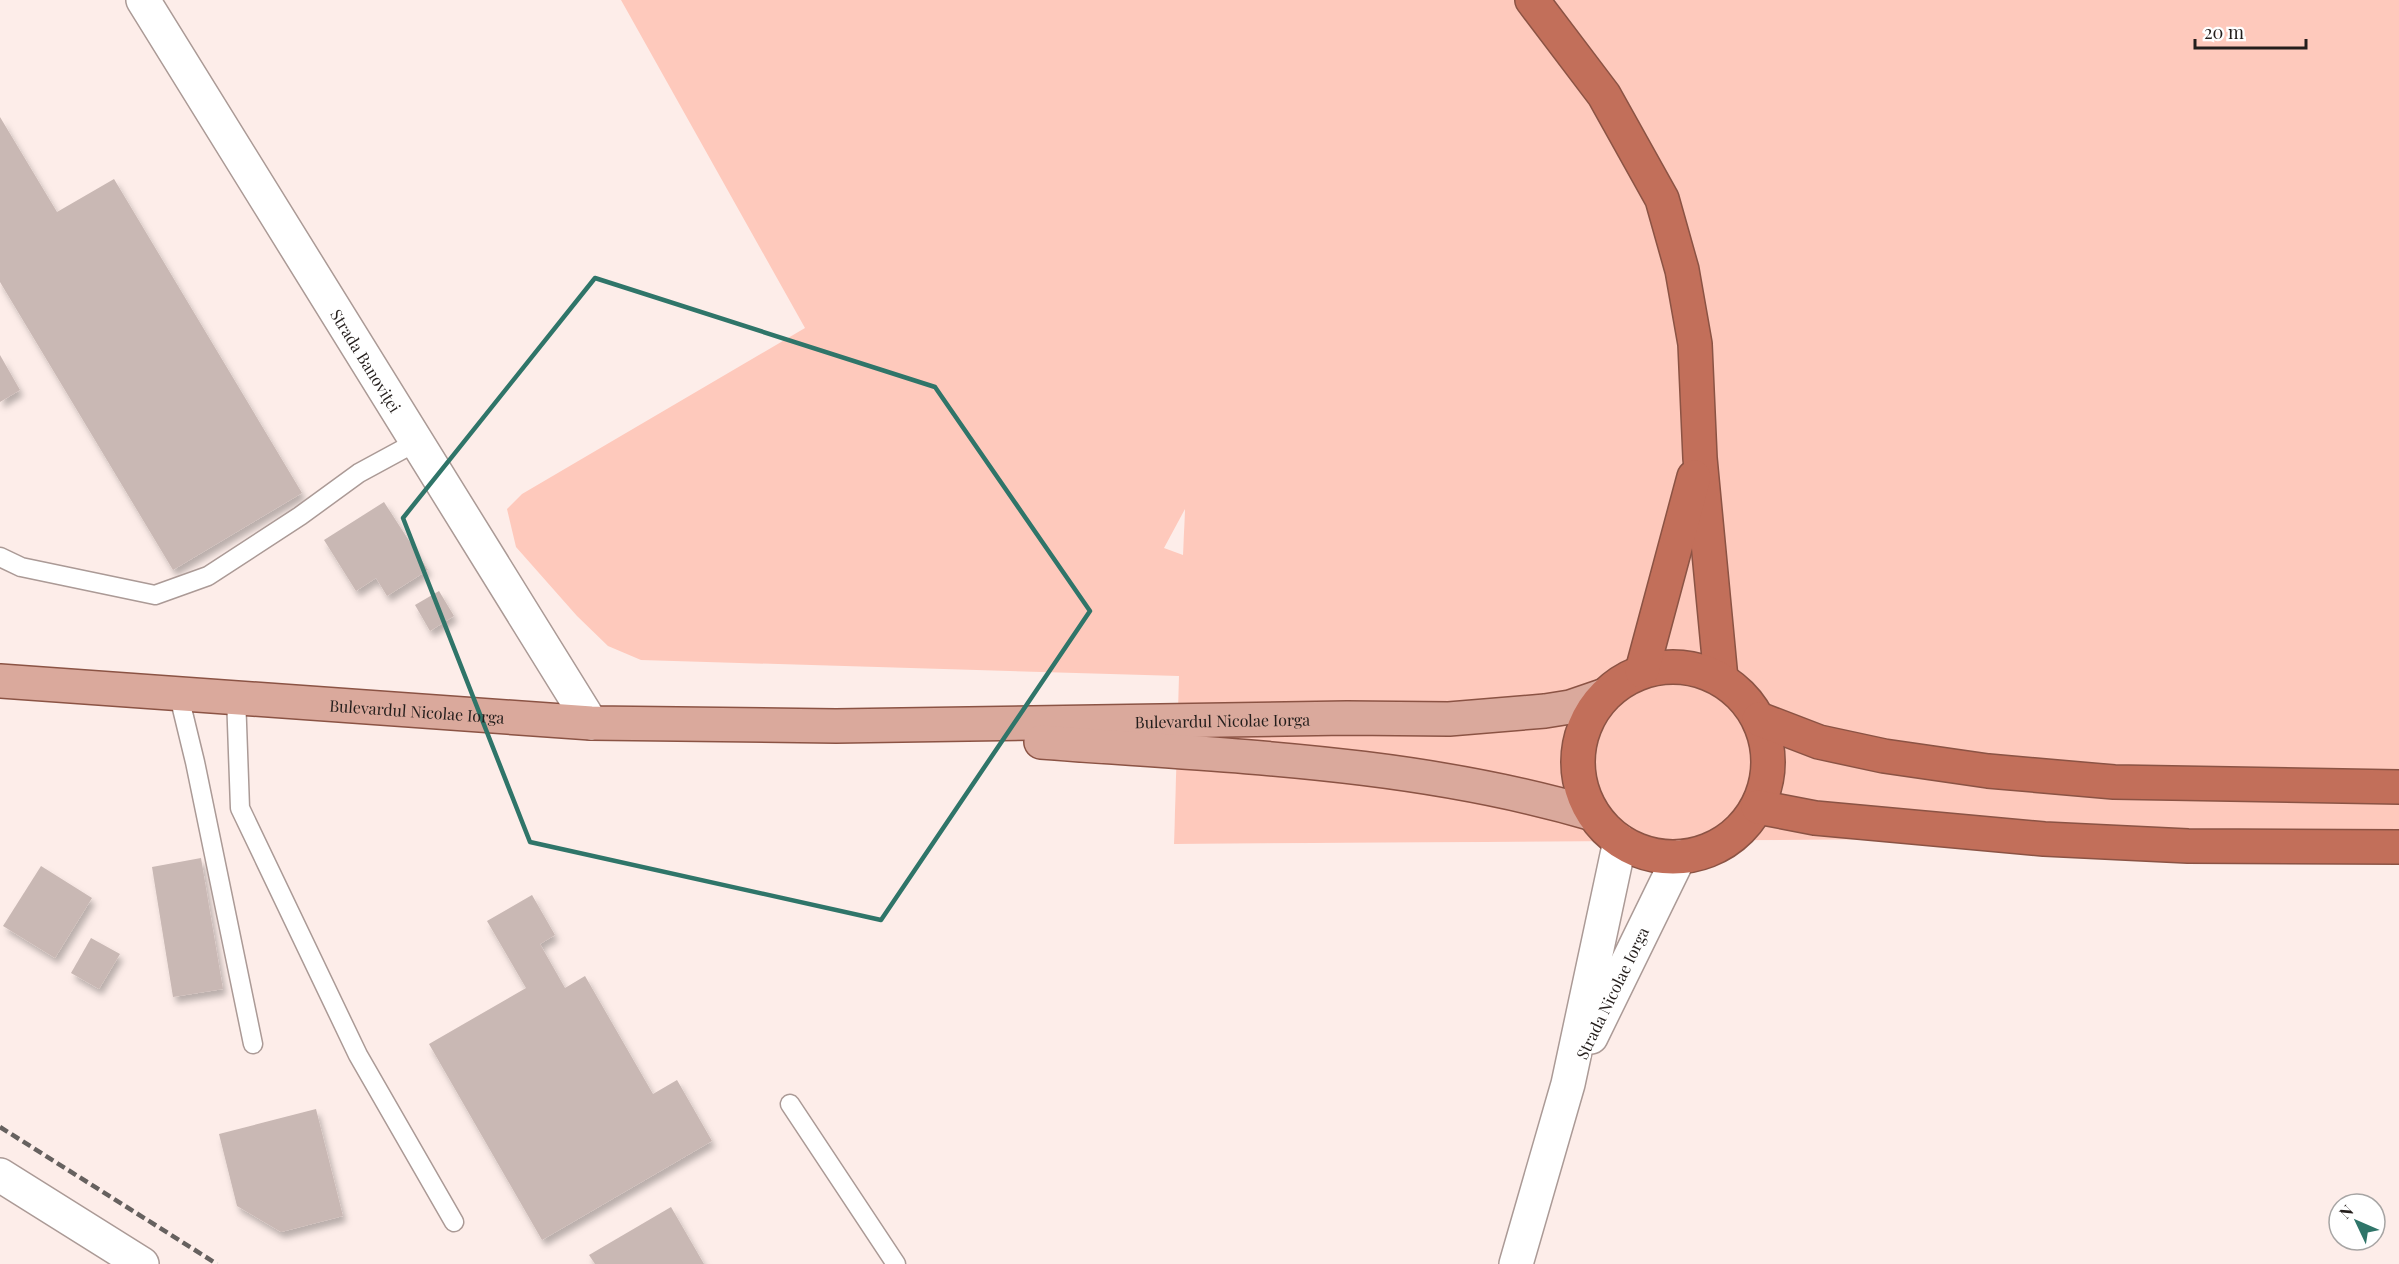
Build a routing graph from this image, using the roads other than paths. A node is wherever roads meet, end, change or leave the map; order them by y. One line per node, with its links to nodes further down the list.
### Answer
1 (143, 0): 3 (street, Strada Banoviței)
2 (1532, 0): 4 (highway)
3 (418, 441): 5 (lane); 13 (street, Strada Banoviței)
4 (1700, 458): 6 (highway); 7 (highway)
5 (0, 557)
6 (1642, 671): 7 (highway); 10 (highway)
7 (1721, 679): 12 (highway)
8 (0, 681): 9 (main road, Bulevardul Nicolae Iorga)
9 (178, 692): 11 (main road, Bulevardul Nicolae Iorga); 21 (lane)
10 (1605, 695): 14 (main road, Bulevardul Nicolae Iorga); 17 (highway)
11 (236, 696): 13 (main road, Bulevardul Nicolae Iorga); 25 (lane)
12 (1759, 719): 15 (highway); 16 (highway)
13 (591, 723): 14 (main road, Bulevardul Nicolae Iorga)
14 (836, 726): 17 (main road, Bulevardul Nicolae Iorga)
15 (2399, 787)
16 (1758, 807): 19 (highway); 20 (highway)
17 (1593, 814): 18 (highway)
18 (1620, 842): 20 (highway); 22 (street, Strada Nicolae Iorga)
19 (2399, 847)
20 (1679, 857): 22 (street, Strada Nicolae Iorga)
21 (253, 1044)
22 (1568, 1084): 28 (street, Strada Nicolae Iorga)
23 (790, 1104): 27 (lane)
24 (0, 1175): 26 (street)
25 (454, 1222)
26 (141, 1264)
27 (896, 1264)
28 (1516, 1264)

